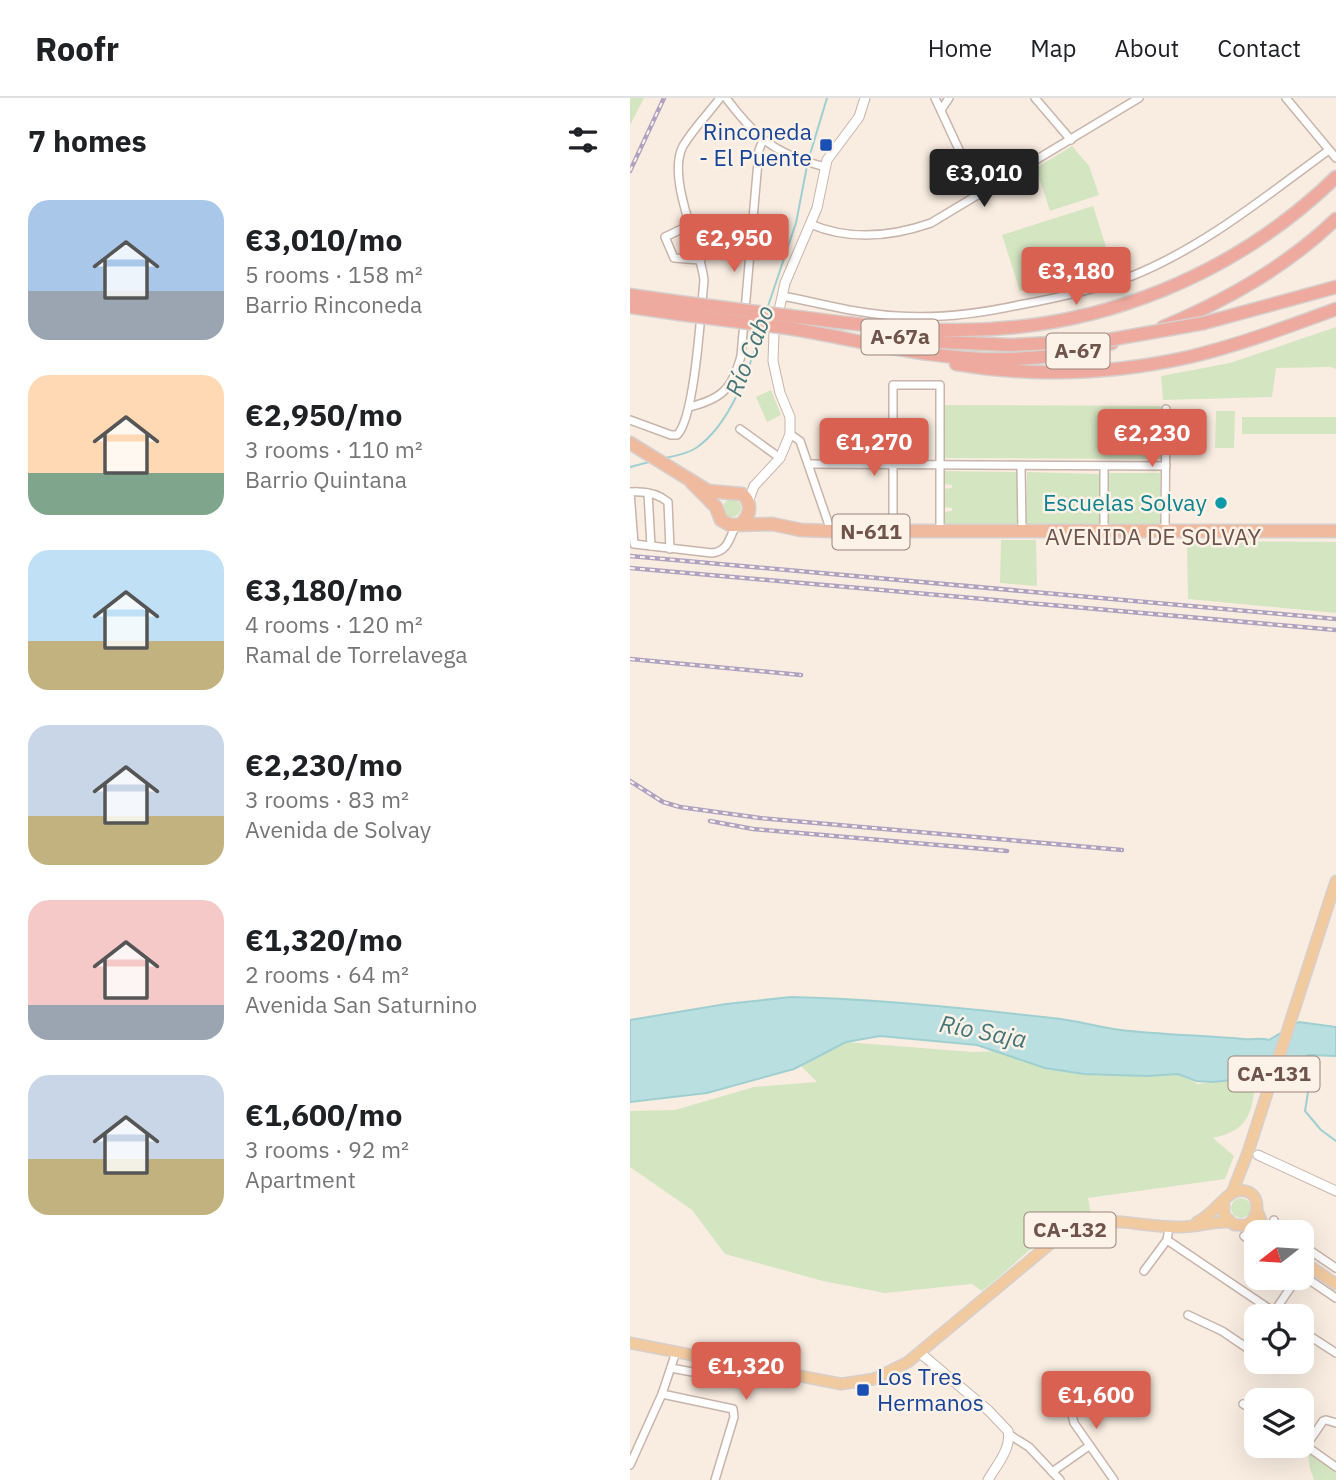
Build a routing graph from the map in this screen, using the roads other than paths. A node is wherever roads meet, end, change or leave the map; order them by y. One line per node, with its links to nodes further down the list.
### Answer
1 (723, 98): 9 (street); 18 (street)
2 (865, 98): 13 (street)
3 (935, 98): 8 (street)
4 (948, 98): 8 (street)
5 (1035, 98): 10 (street)
6 (1139, 98): 10 (street)
7 (1286, 98): 11 (street)
8 (941, 110): 15 (street)
9 (763, 139): 13 (street); 27 (street)
10 (1072, 140): 15 (street)
11 (1329, 150): 12 (street); 22 (street)
12 (1336, 158)
13 (825, 167): 17 (street)
14 (1336, 177): 26 (highway, A-67)
15 (980, 195): 17 (street)
16 (1336, 219): 26 (highway, A-67)
17 (810, 224): 22 (street)
18 (690, 225): 19 (street); 19 (street)
19 (701, 260): 27 (street)
20 (1336, 287): 26 (highway, A-67a, bridge)
21 (630, 295): 24 (highway, A-67)
22 (782, 296): 31 (street)
23 (630, 307): 24 (highway, A-67)
24 (679, 308): 26 (highway, A-67, bridge)
25 (1336, 309): 26 (highway, A-67a)
26 (789, 322)
27 (690, 407): 29 (street)
28 (1166, 409): 39 (street, AVENIDA DE SOLVAY)
29 (630, 420)
30 (740, 429): 33 (street)
31 (790, 434): 33 (street); 34 (street)
32 (630, 443): 41 (highway, N-611)
33 (780, 457): 40 (street)
34 (808, 464): 35 (street); 51 (street)
35 (893, 465): 36 (street); 36 (street); 53 (street)
36 (940, 465): 37 (street); 54 (street)
37 (1021, 466): 38 (street); 48 (street, AVENIDA DE SOLVAY)
38 (1104, 466): 39 (street); 49 (street, AVENIDA DE SOLVAY)
39 (1166, 466): 50 (street, AVENIDA DE SOLVAY)
40 (763, 475): 43 (street); 44 (street)
41 (692, 483): 43 (highway, N-611); 45 (highway, N-611)
42 (648, 493): 57 (street); 57 (street); 58 (street)
43 (729, 493): 44 (highway, N-611); 45 (highway)
44 (749, 505): 46 (highway); 47 (highway, N-611)
45 (716, 507): 46 (highway, N-611)
46 (734, 524): 47 (highway, N-611); 58 (street)
47 (772, 524): 51 (highway, AVENIDA DE SOLVAY / N-611)
48 (1021, 530): 49 (highway, AVENIDA DE SOLVAY / N-611); 55 (highway, AVENIDA DE SOLVAY / N-611)
49 (1104, 530): 50 (highway, AVENIDA DE SOLVAY / N-611)
50 (1164, 530): 52 (highway, AVENIDA DE SOLVAY / N-611)
51 (831, 531): 53 (highway, AVENIDA DE SOLVAY / N-611)
52 (1336, 531)
53 (893, 532): 54 (highway, AVENIDA DE SOLVAY / N-611)
54 (940, 533): 55 (highway, AVENIDA DE SOLVAY / N-611)
55 (971, 533): 56 (highway, AVENIDA DE SOLVAY / N-611)
56 (1336, 538)
57 (651, 546): 58 (street)
58 (670, 549)
59 (1336, 881): 60 (main road, CA-131)
60 (1253, 1153): 61 (street); 62 (main road, CA-131); 63 (main road, CA-131)
61 (1336, 1191)
62 (1232, 1193): 63 (main road); 64 (main road, CA-131)
63 (1251, 1194): 65 (main road, CA-131)
64 (1224, 1203): 68 (main road); 69 (main road)
65 (1258, 1213): 66 (main road); 67 (main road, CA-131)
66 (1254, 1220)
67 (1261, 1220)
68 (1230, 1222): 69 (main road, CA-132); 70 (main road)
69 (1191, 1226): 85 (main road, CA-132)
70 (1244, 1231)
71 (1314, 1253): 73 (street)
72 (1314, 1268): 77 (main road)
73 (1336, 1268)
74 (1144, 1270): 79 (street)
75 (1314, 1270): 77 (main road)
76 (1314, 1276): 78 (street)
77 (1336, 1280)
78 (1336, 1298)
79 (1261, 1304)
80 (1188, 1315): 83 (street)
81 (1314, 1339): 86 (street)
82 (630, 1343): 84 (main road, CA-132)
83 (1244, 1346)
84 (676, 1352): 85 (main road, CA-132); 87 (street)
85 (919, 1352): 93 (street)
86 (1336, 1353)
87 (670, 1368): 88 (street); 90 (street)
88 (735, 1380)
89 (1066, 1391): 94 (street)
90 (662, 1394): 96 (street); 99 (street)
91 (1336, 1423): 92 (street)
92 (1314, 1432)
93 (1010, 1435): 98 (street); 100 (street)
94 (1089, 1446): 98 (street); 102 (street)
95 (1314, 1451): 97 (street)
96 (630, 1465)
97 (1336, 1467)
98 (1052, 1472): 101 (street)
99 (715, 1480)
100 (988, 1480)
101 (1059, 1480)
102 (1114, 1480)

